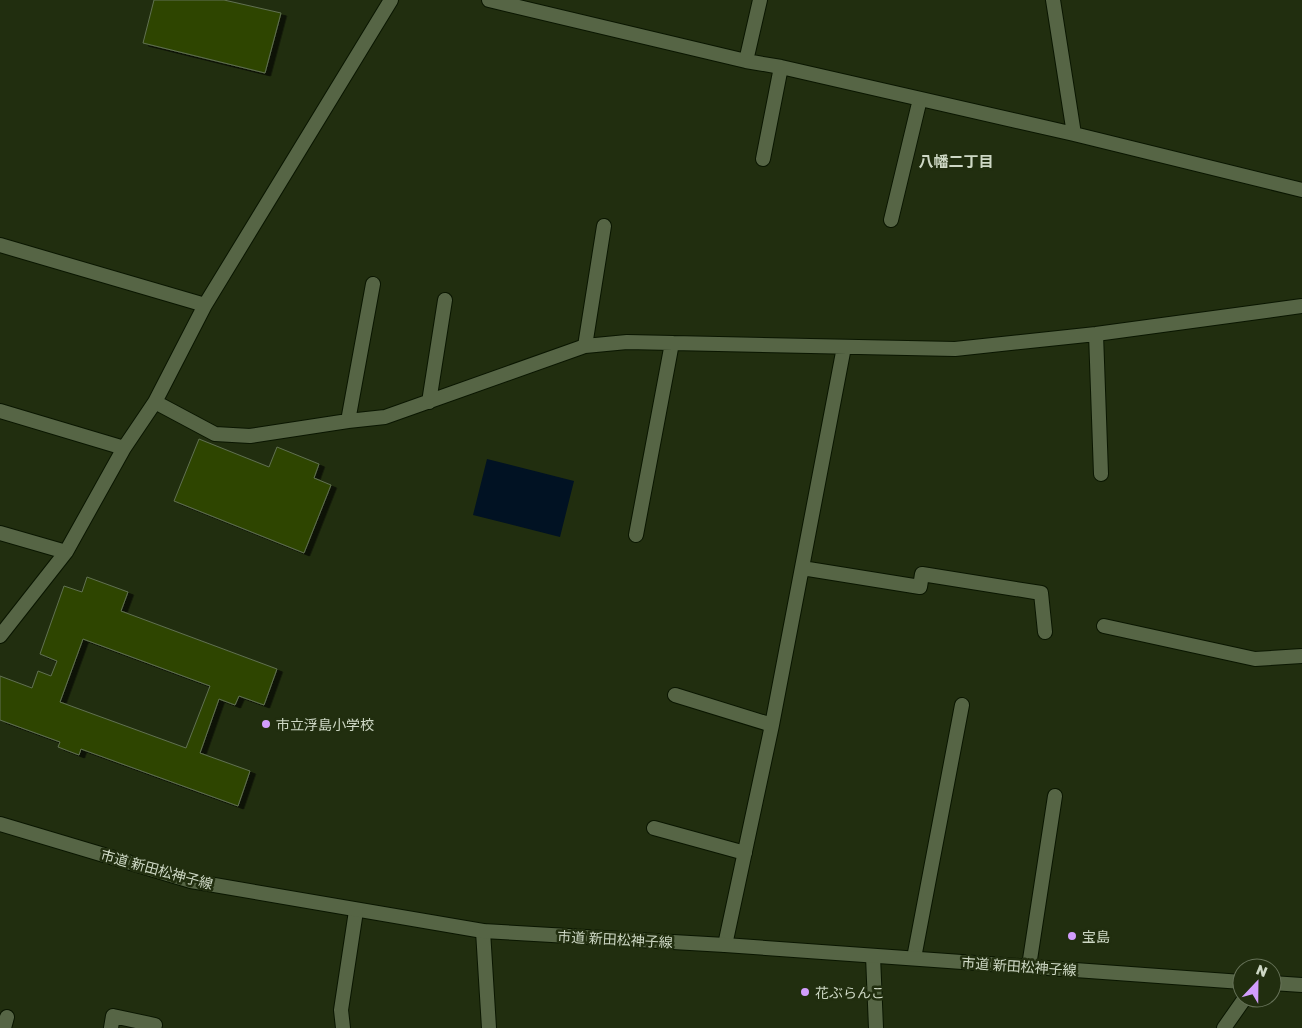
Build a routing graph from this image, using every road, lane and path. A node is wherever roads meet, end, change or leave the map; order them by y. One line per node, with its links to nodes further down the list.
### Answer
1 (390, 0): 16 (street)
2 (488, 0): 5 (street)
3 (760, 0): 5 (street)
4 (1053, 0): 8 (street)
5 (746, 61): 6 (street)
6 (781, 67): 7 (street); 9 (street)
7 (920, 99): 8 (street); 11 (street)
8 (1074, 134): 10 (street)
9 (763, 159)
10 (1302, 190)
11 (891, 220)
12 (604, 226): 20 (street)
13 (0, 245): 16 (street)
14 (373, 284): 25 (street)
15 (445, 300): 23 (street)
16 (205, 305): 22 (street)
17 (1302, 306): 18 (street)
18 (1096, 334): 21 (street); 27 (street)
19 (672, 343): 20 (street); 21 (street); 29 (street)
20 (585, 346): 23 (street)
21 (844, 347): 31 (street)
22 (155, 402): 25 (street); 26 (street)
23 (429, 402): 25 (street)
24 (0, 411): 26 (street)
25 (348, 421)
26 (124, 448): 30 (street)
27 (1101, 474)
28 (0, 533): 30 (street)
29 (636, 535)
30 (66, 552): 34 (street)
31 (802, 568): 33 (street); 38 (street)
32 (1104, 626): 35 (street)
33 (1045, 632)
34 (0, 636)
35 (1302, 656)
36 (676, 695): 38 (street)
37 (962, 705): 47 (street)
38 (772, 724): 42 (street)
39 (1055, 796): 48 (street)
40 (0, 824): 43 (street, 市道 新田松神子線)
41 (654, 828): 42 (street)
42 (745, 853): 45 (street)
43 (356, 911): 44 (street, 市道 新田松神子線); 55 (street)
44 (483, 931): 45 (street, 市道 新田松神子線); 56 (street)
45 (725, 945): 46 (street, 市道 新田松神子線)
46 (872, 956): 47 (street, 市道 新田松神子線); 57 (street)
47 (914, 958): 48 (street, 市道 新田松神子線)
48 (1029, 966): 49 (street, 市道 新田松神子線)
49 (1232, 981)
50 (1282, 984): 51 (street)
51 (1302, 985)
52 (1238, 1008): 58 (street)
53 (155, 1026): 54 (street)
54 (111, 1028)
55 (342, 1028)
56 (489, 1028)
57 (876, 1028)
58 (1224, 1028)

